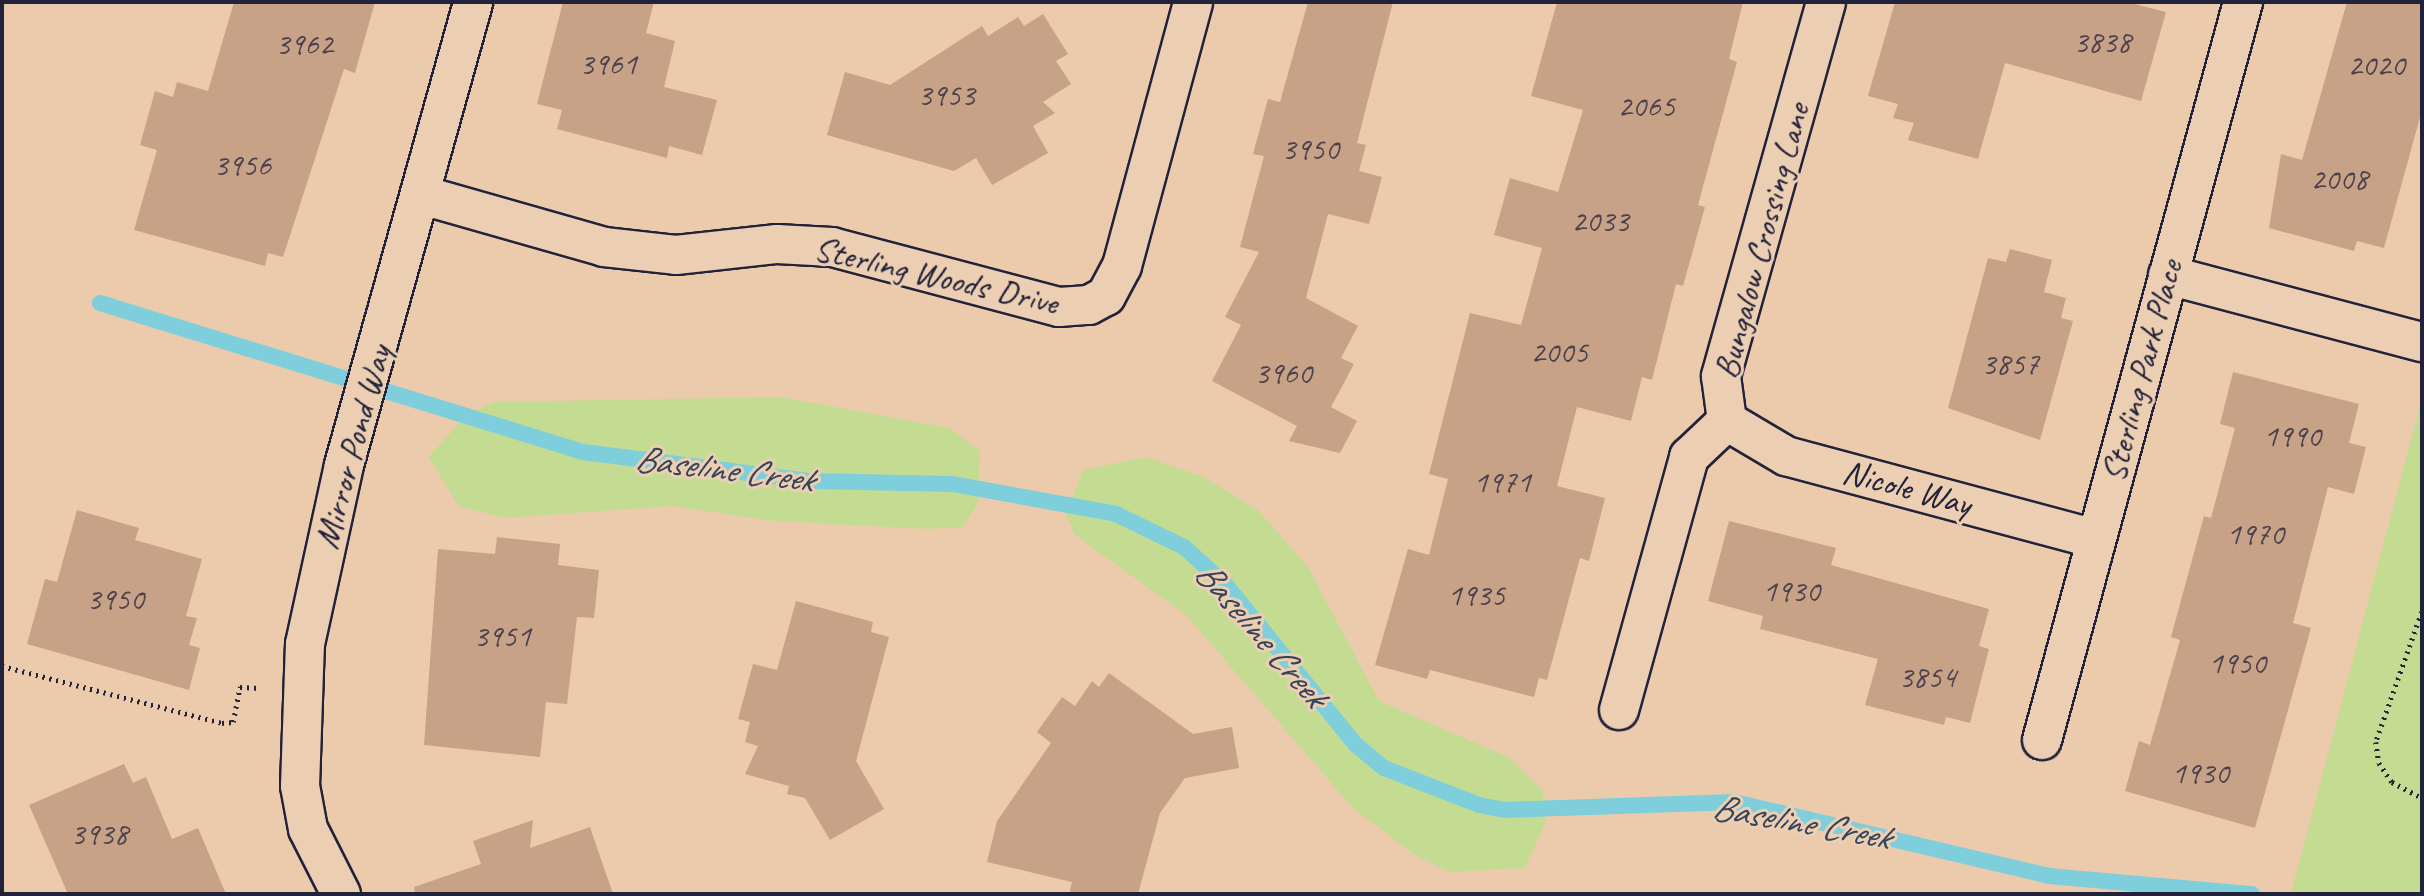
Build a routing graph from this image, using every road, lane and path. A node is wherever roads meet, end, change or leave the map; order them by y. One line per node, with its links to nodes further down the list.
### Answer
1 (473, 2): 5 (street, Mirror Pond Way)
2 (1193, 2): 5 (street, Sterling Woods Drive)
3 (1826, 2): 8 (street, Bungalow Crossing Lane)
4 (2244, 2): 6 (street, Sterling Park Place)
5 (422, 195): 12 (street, Mirror Pond Way)
6 (2168, 275): 7 (street); 9 (street, Sterling Park Place)
7 (2422, 342)
8 (1727, 421): 9 (street, Nicole Way); 13 (street, Bungalow Crossing Lane)
9 (2096, 539): 14 (street, Sterling Park Place)
10 (2422, 612): 15 (path)
11 (2, 666): 12 (path)
12 (301, 692): 16 (street, Mirror Pond Way)
13 (1619, 709)
14 (2042, 740)
15 (2422, 798)
16 (341, 894)

